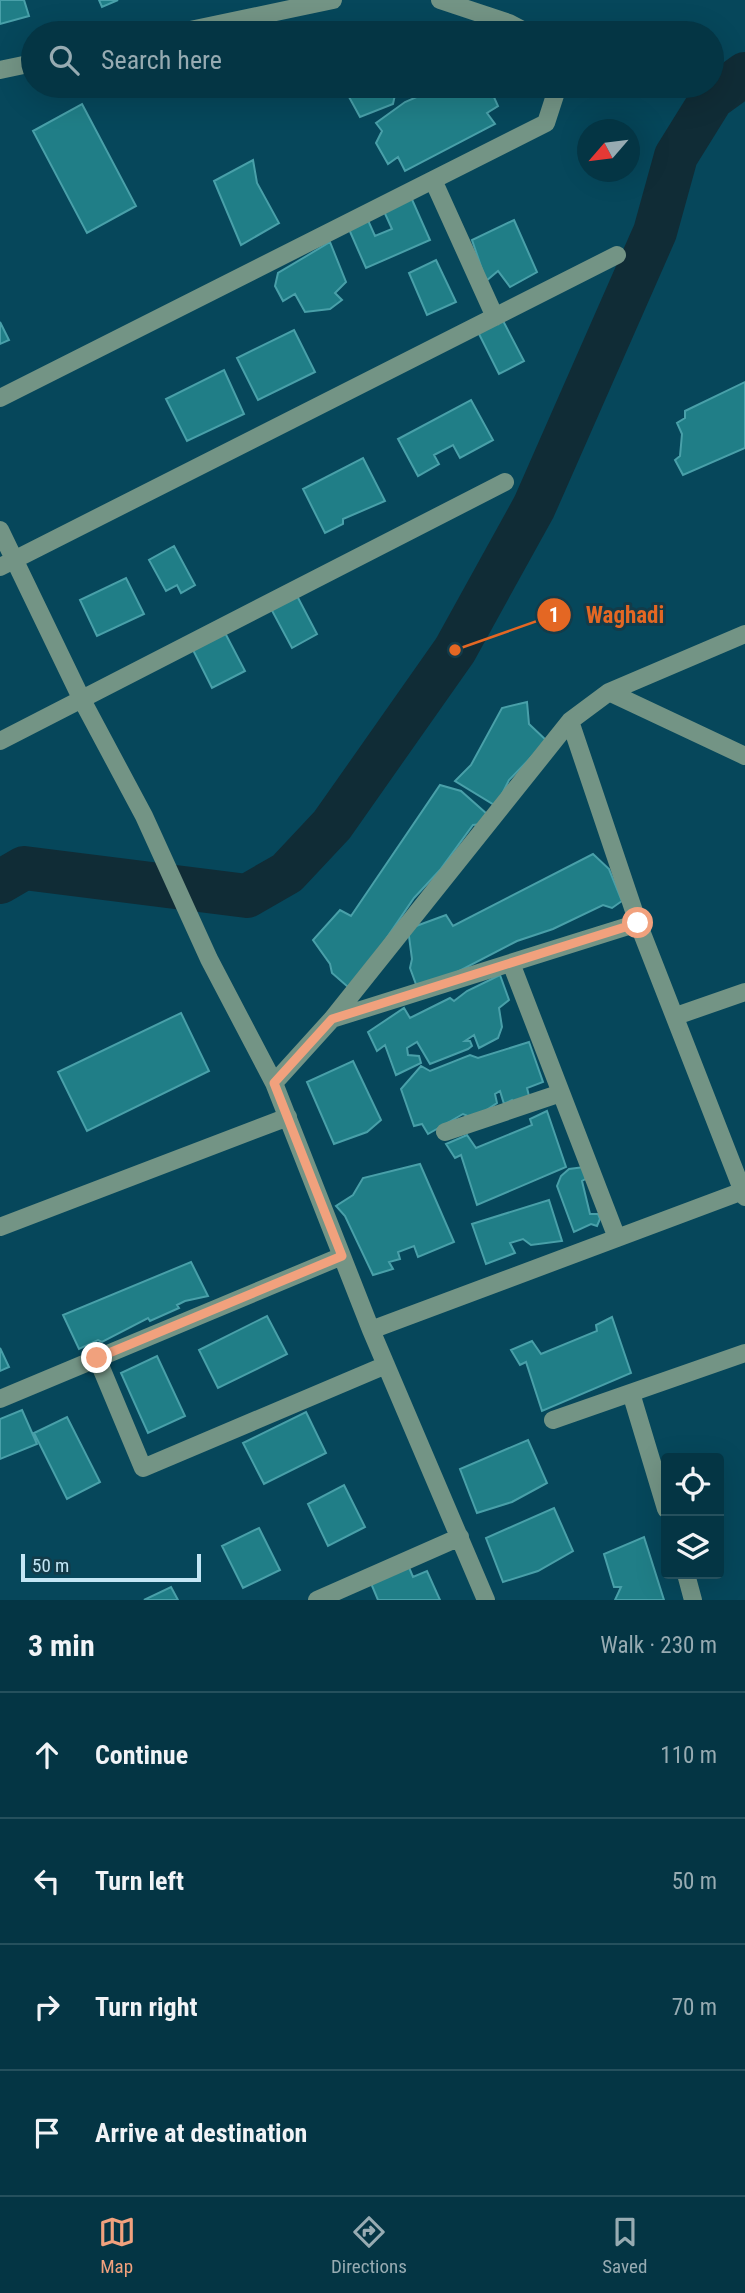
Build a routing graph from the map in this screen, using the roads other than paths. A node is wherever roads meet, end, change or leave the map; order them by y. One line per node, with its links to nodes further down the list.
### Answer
1 (333, 0): 3 (street)
2 (440, 0): 4 (street)
3 (233, 21)
4 (503, 21)
5 (21, 66): 6 (street)
6 (0, 70)
7 (554, 98): 8 (street)
8 (433, 180): 10 (street); 11 (street)
9 (617, 255): 10 (street)
10 (495, 317): 14 (street)
11 (0, 398)
12 (505, 482): 17 (street)
13 (0, 530): 14 (street)
14 (7, 564): 17 (street)
15 (745, 634): 16 (street)
16 (609, 692): 18 (street); 20 (street)
17 (82, 700): 19 (street); 26 (street)
18 (570, 721): 21 (street); 25 (street)
19 (0, 741)
20 (745, 757)
21 (638, 923): 22 (street); 24 (street)
22 (511, 963): 25 (street); 27 (street)
23 (745, 992): 24 (street)
24 (676, 1016): 30 (street)
25 (332, 1019): 26 (street)
26 (274, 1083): 28 (street)
27 (561, 1093): 29 (street); 32 (street)
28 (288, 1118): 31 (street); 33 (street)
29 (444, 1132)
30 (744, 1194): 32 (street)
31 (0, 1227)
32 (617, 1238): 34 (street)
33 (342, 1256): 34 (street); 36 (street)
34 (372, 1330): 37 (street)
35 (745, 1353): 38 (street)
36 (97, 1358): 37 (street); 39 (street)
37 (386, 1364): 42 (street)
38 (631, 1393): 40 (street); 41 (street)
39 (0, 1399)
40 (553, 1420)
41 (661, 1492)
42 (460, 1538): 44 (street); 45 (street)
43 (688, 1579): 46 (street)
44 (317, 1600)
45 (486, 1600)
46 (694, 1600)

